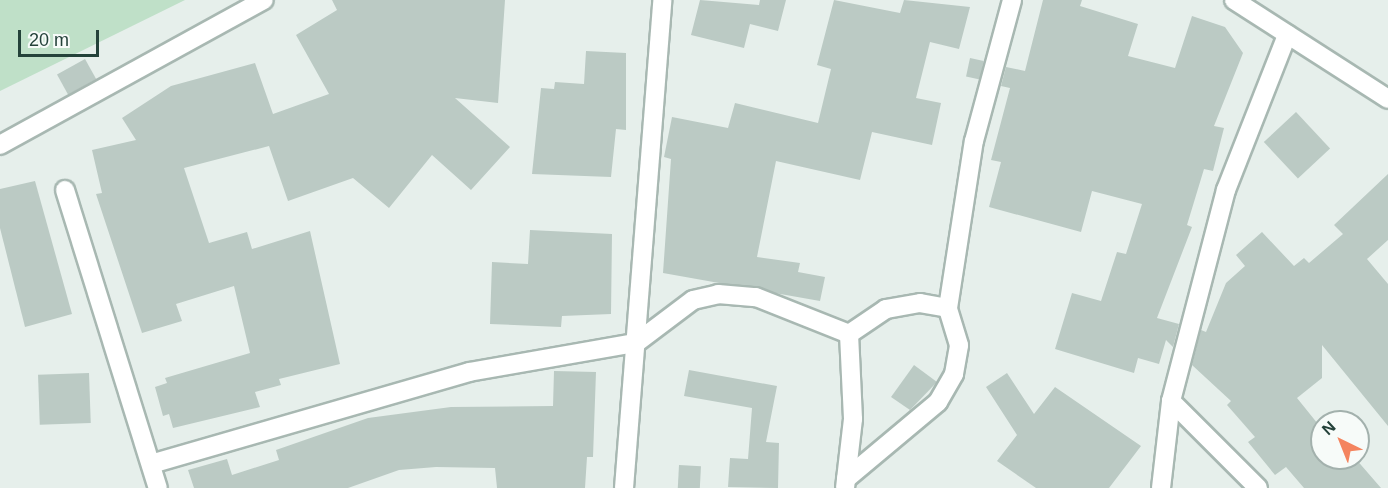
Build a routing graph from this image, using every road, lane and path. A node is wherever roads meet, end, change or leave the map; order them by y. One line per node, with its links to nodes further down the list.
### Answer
1 (264, 0): 7 (street)
2 (662, 0): 11 (street)
3 (1012, 0): 9 (street)
4 (1234, 0): 5 (street)
5 (1287, 35): 6 (street); 12 (street)
6 (1388, 99)
7 (0, 145)
8 (64, 189): 13 (street)
9 (948, 308): 10 (street); 14 (street)
10 (849, 334): 11 (street); 14 (street)
11 (636, 343): 13 (street); 16 (street)
12 (1171, 401): 17 (street); 18 (street)
13 (151, 464): 15 (street)
14 (845, 484)
15 (158, 488)
16 (624, 488)
17 (1161, 488)
18 (1258, 488)

